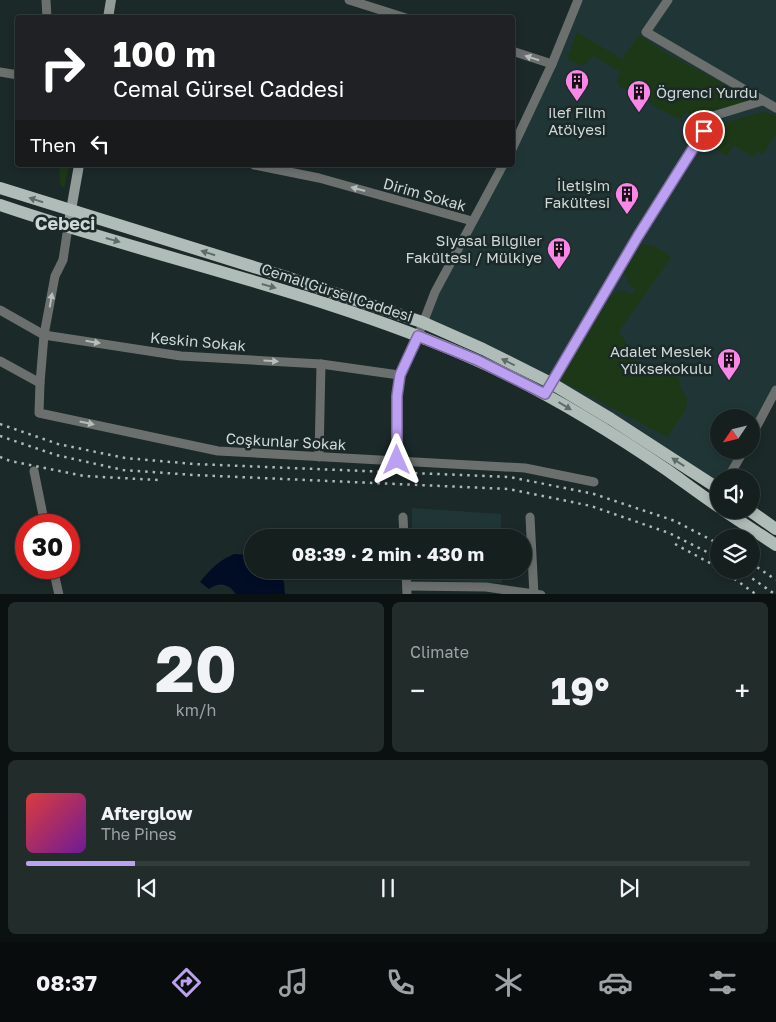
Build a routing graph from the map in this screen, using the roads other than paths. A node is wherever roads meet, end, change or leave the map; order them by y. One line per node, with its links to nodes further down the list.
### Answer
1 (46, 0): 6 (street)
2 (111, 0): 7 (street)
3 (349, 0): 8 (street)
4 (578, 0): 10 (street)
5 (668, 0): 13 (street)
6 (47, 15)
7 (108, 15)
8 (396, 15)
9 (515, 52): 10 (street, one-way to 9)
10 (552, 64): 15 (street)
11 (0, 72): 12 (street)
12 (15, 74)
13 (762, 101): 14 (street); 32 (street)
14 (776, 108)
15 (515, 142)
16 (80, 167): 21 (street)
17 (264, 167): 22 (street, Dirim Sokak, one-way to 17)
18 (503, 167): 22 (street)
19 (0, 188): 21 (main road, Cemal Gürsel Caddesi, one-way to 19)
20 (0, 205): 23 (main road, Cemal Gürsel Caddesi)
21 (70, 210): 23 (street); 25 (main road, Cemal Gürsel Caddesi, one-way to 21)
22 (472, 221): 25 (street)
23 (68, 227): 26 (street, one-way to 23); 27 (main road, Cemal Gürsel Caddesi, one-way to 27)
24 (0, 310): 26 (street, Keskin Sokak)
25 (422, 322): 27 (street); 32 (main road, Cemal Gürsel Caddesi, one-way to 25)
26 (44, 334): 29 (street, Keskin Sokak, one-way to 29); 31 (street)
27 (418, 336): 30 (street); 32 (main road, Cemal Gürsel Caddesi)
28 (0, 361): 31 (street)
29 (321, 364): 30 (street, Keskin Sokak); 36 (street)
30 (400, 375): 37 (street)
31 (40, 383): 36 (street, Coşkunlar Sokak, one-way to 36)
32 (548, 388): 40 (main road, Cemal Gürsel Caddesi, one-way to 32); 41 (main road, Cemal Gürsel Caddesi, one-way to 41)
33 (776, 390): 34 (street)
34 (773, 403): 35 (street)
35 (760, 423)
36 (318, 457): 37 (street, Coşkunlar Sokak)
37 (397, 460): 39 (street, Coşkunlar Sokak)
38 (34, 471): 42 (street)
39 (594, 482)
40 (710, 483)
41 (710, 501)
42 (43, 514)
43 (403, 517): 48 (street)
44 (530, 517): 53 (street)
45 (760, 517): 47 (main road)
46 (737, 519): 49 (main road)
47 (776, 528)
48 (404, 529)
49 (776, 545)
50 (56, 579): 52 (street)
51 (407, 590): 53 (street)
52 (59, 594)
53 (536, 594)

